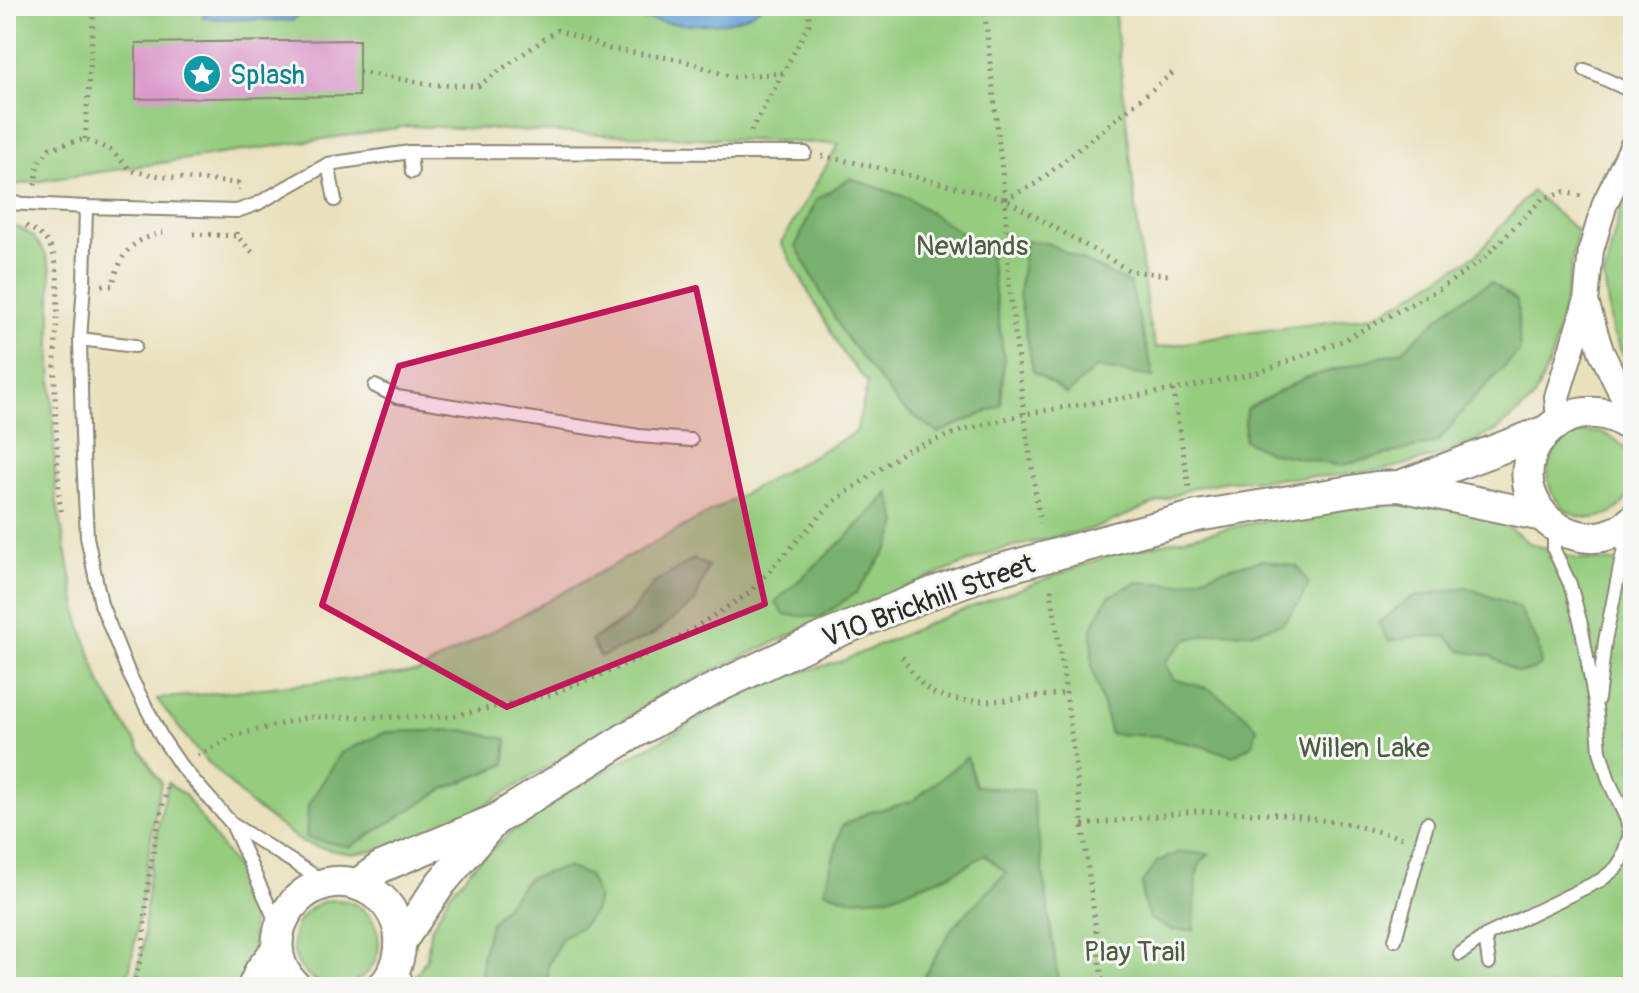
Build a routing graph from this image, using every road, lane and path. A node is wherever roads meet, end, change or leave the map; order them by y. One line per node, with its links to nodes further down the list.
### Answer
1 (94, 6): 9 (path)
2 (809, 6): 7 (path)
3 (984, 6): 17 (path)
4 (1585, 70): 8 (lane)
5 (1175, 71): 17 (path)
6 (359, 72): 7 (path)
7 (783, 73): 12 (path)
8 (1633, 92)
9 (85, 139): 20 (path); 22 (path)
10 (1633, 145): 30 (street)
11 (410, 152): 12 (lane); 14 (lane); 15 (lane)
12 (737, 153): 13 (lane)
13 (805, 153): 17 (path)
14 (328, 164): 18 (lane); 22 (lane)
15 (412, 172)
16 (1589, 197): 34 (path)
17 (1005, 199): 27 (path); 35 (path)
18 (335, 200)
19 (6, 203): 20 (lane)
20 (33, 204): 21 (lane)
21 (86, 207): 22 (lane); 29 (lane)
22 (237, 211): 25 (path)
23 (178, 233): 29 (path)
24 (192, 234): 25 (path)
25 (237, 236): 26 (path)
26 (255, 255)
27 (1168, 275)
28 (57, 283): 29 (path)
29 (84, 284): 31 (lane)
30 (1586, 302): 36 (street); 37 (street)
31 (80, 339): 32 (lane); 48 (lane)
32 (135, 346)
33 (375, 386): 38 (lane)
34 (1173, 390): 35 (path); 40 (path)
35 (1024, 414): 42 (path); 48 (path)
36 (1552, 426): 37 (street, V10 Brickhill Street); 39 (street, V10 Brickhill Street); 41 (street)
37 (1631, 427)
38 (691, 440)
39 (1400, 486): 41 (street, V10 Brickhill Street); 49 (street, V10 Brickhill Street, bridge)
40 (1200, 490)
41 (1548, 521): 43 (street, V10 Brickhill Street); 47 (lane)
42 (1040, 523)
43 (1631, 523): 47 (lane)
44 (1051, 589): 46 (path)
45 (902, 657): 46 (path)
46 (1066, 693): 53 (path)
47 (1597, 714): 51 (lane)
48 (181, 766): 52 (lane); 63 (path)
49 (495, 820): 56 (street, V10 Brickhill Street); 62 (street, V10 Brickhill Street)
50 (1427, 823): 54 (lane)
51 (1630, 823): 57 (lane)
52 (232, 824): 55 (lane); 58 (lane)
53 (1083, 825): 54 (path); 66 (path)
54 (1422, 843): 59 (lane)
55 (326, 883): 56 (street); 58 (street)
56 (358, 884): 62 (street)
57 (1485, 936): 60 (lane); 61 (lane)
58 (278, 939): 64 (street); 65 (street)
59 (1395, 940)
60 (1460, 954)
61 (1489, 963)
62 (398, 970)
63 (134, 987)
64 (253, 987)
65 (296, 987)
66 (1103, 987)

